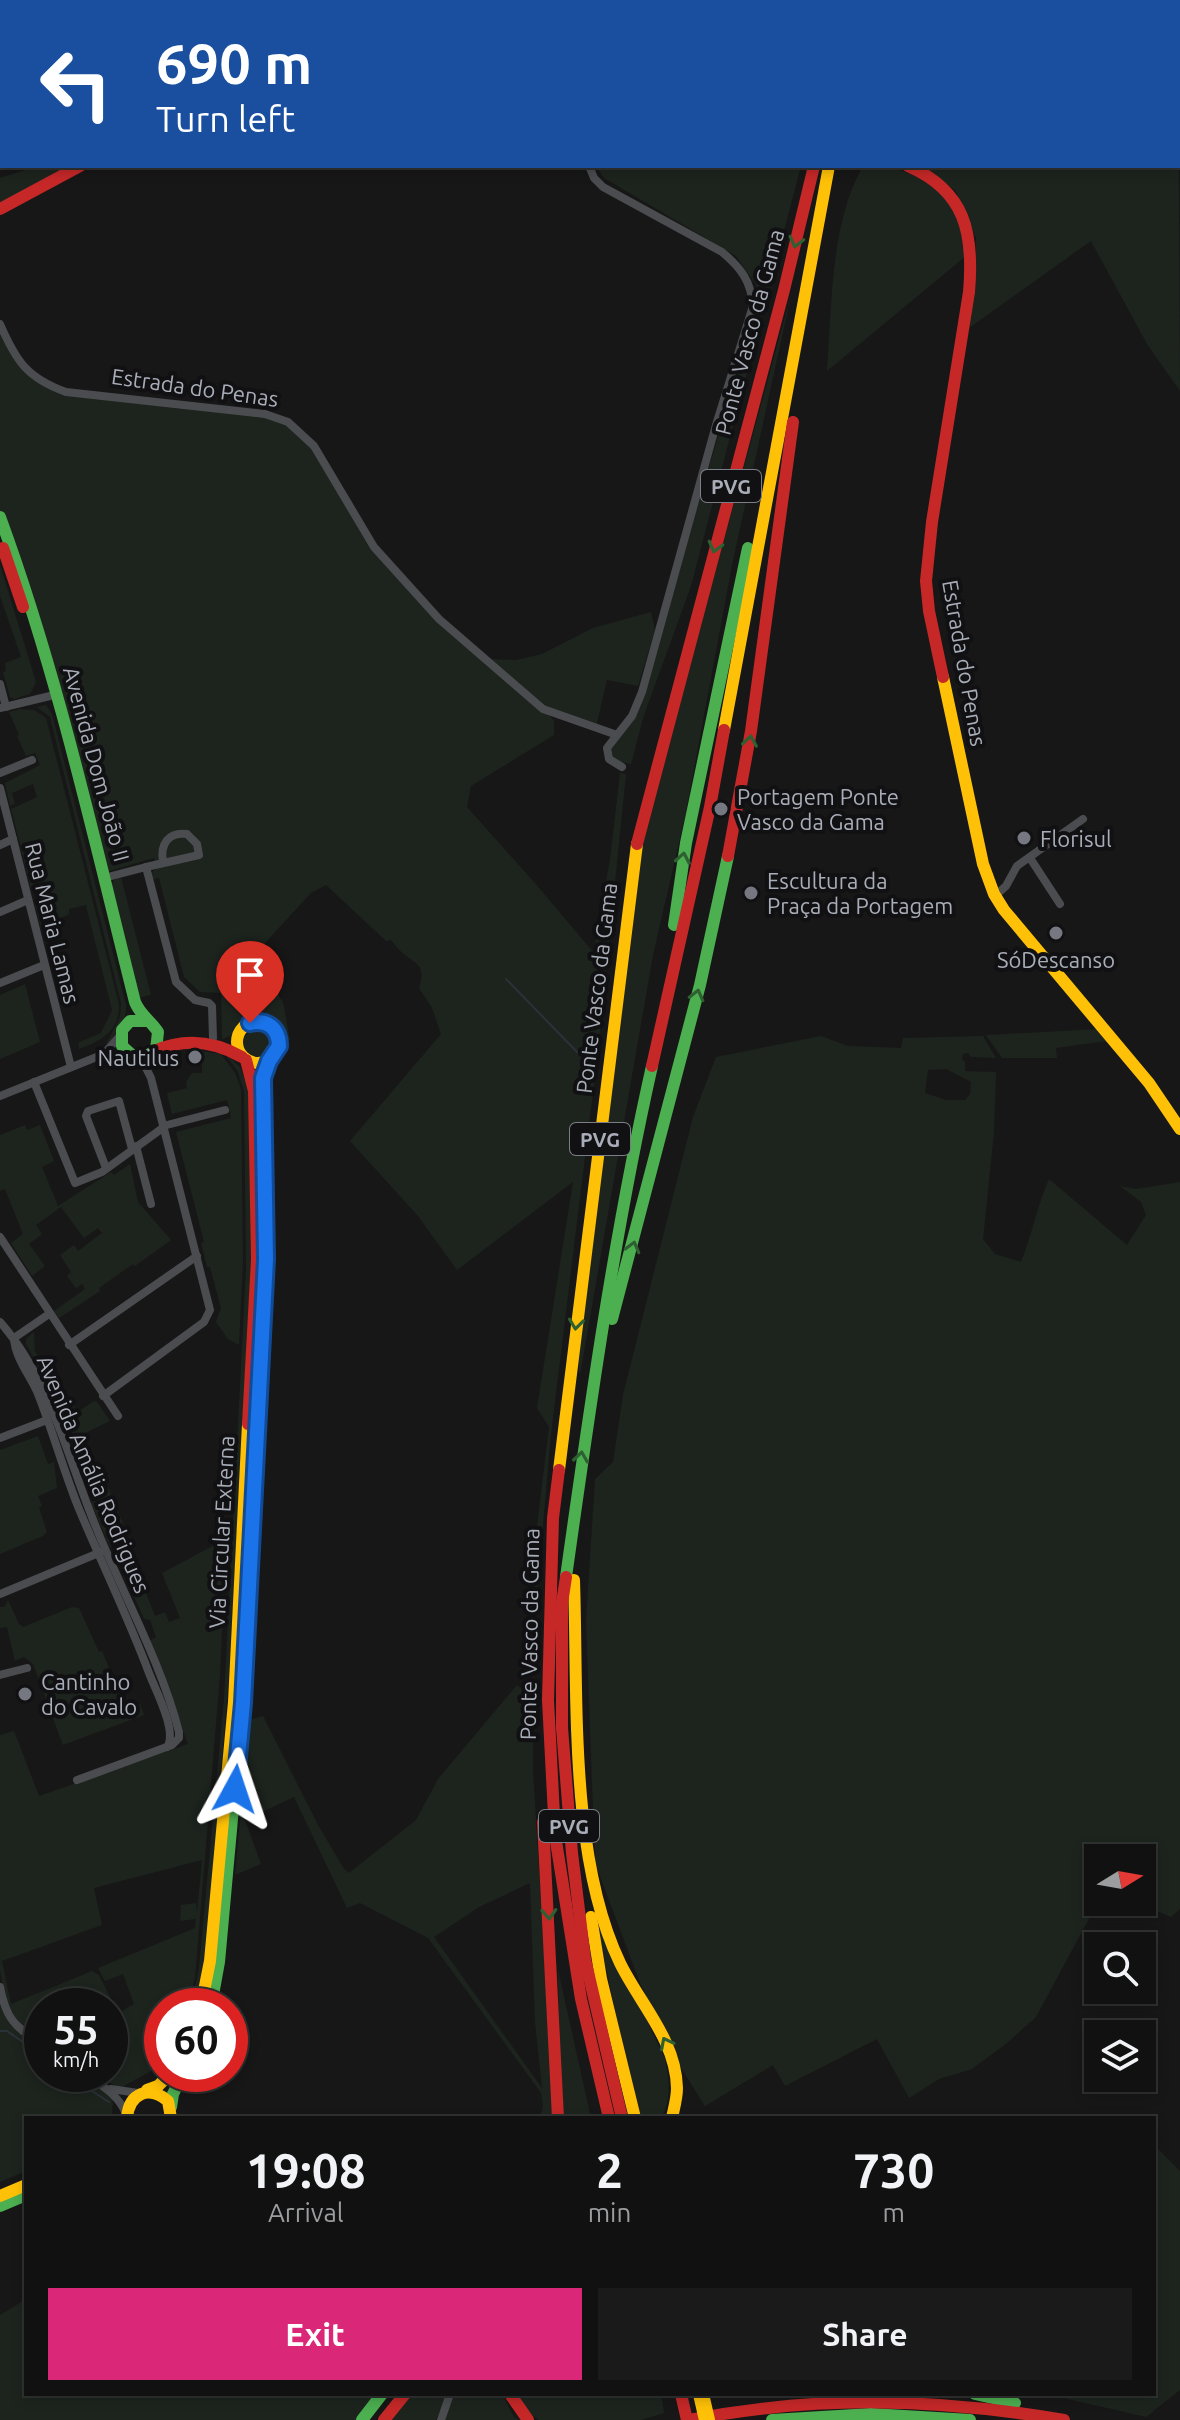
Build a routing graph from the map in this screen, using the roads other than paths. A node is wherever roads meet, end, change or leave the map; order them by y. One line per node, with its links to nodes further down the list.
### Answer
1 (76, 168): 6 (main road)
2 (590, 168): 14 (street)
3 (814, 168): 64 (main road, Ponte Vasco da Gama / PVG, one-way to 64)
4 (829, 168): 7 (main road, Ponte Vasco da Gama / PVG)
5 (912, 168): 26 (main road, Estrada do Penas)
6 (0, 209)
7 (820, 214): 58 (main road, Ponte Vasco da Gama / PVG, one-way to 7); 58 (main road, Ponte Vasco da Gama / PVG, one-way to 7)
8 (0, 324): 14 (street, Estrada do Penas)
9 (0, 517): 25 (main road, Avenida Dom João II)
10 (0, 540): 12 (main road, Avenida Dom João II)
11 (0, 684): 13 (street)
12 (50, 696): 13 (street); 34 (main road, Avenida Dom João II)
13 (3, 707)
14 (617, 735): 16 (street)
15 (32, 760): 17 (street)
16 (622, 767)
17 (0, 773)
18 (0, 788): 20 (street, Rua Maria Lamas)
19 (1083, 819): 22 (street)
20 (13, 839): 21 (street); 27 (street, Rua Maria Lamas)
21 (0, 845)
22 (1030, 858): 26 (street); 28 (street)
23 (163, 862): 23 (street); 24 (street)
24 (146, 867): 25 (street); 35 (street)
25 (104, 878): 32 (main road, Avenida Dom João II)
26 (995, 896): 47 (main road, Estrada do Penas)
27 (28, 900): 29 (street); 30 (street, Rua Maria Lamas)
28 (1060, 904)
29 (0, 912)
30 (44, 965): 31 (street); 41 (street, Rua Maria Lamas)
31 (0, 983)
32 (152, 1024): 34 (main road); 35 (main road); 36 (main road)
33 (241, 1030): 35 (main road); 39 (main road); 40 (main road)
34 (121, 1033): 37 (street); 38 (main road)
35 (213, 1038)
36 (154, 1052): 38 (main road); 39 (main road); 42 (street)
37 (104, 1054): 38 (street); 41 (street)
38 (130, 1056): 42 (street)
39 (244, 1058): 40 (main road); 71 (main road, Via Circular Externa)
40 (269, 1061): 72 (main road, Via Circular Externa)
41 (71, 1067): 43 (street)
42 (151, 1078): 46 (street)
43 (34, 1082): 44 (street); 49 (street)
44 (0, 1096)
45 (225, 1110): 46 (street)
46 (164, 1126): 48 (street); 52 (street)
47 (1180, 1129)
48 (134, 1148): 49 (street); 49 (street); 50 (street)
49 (106, 1168)
50 (151, 1204)
51 (0, 1237): 53 (street)
52 (197, 1256): 56 (street); 57 (street)
53 (49, 1314): 55 (street); 56 (street)
54 (0, 1322): 55 (street, Avenida Amália Rodrigues)
55 (14, 1338): 60 (street, Avenida Amália Rodrigues); 63 (street, Avenida Amália Rodrigues)
56 (69, 1345): 57 (street)
57 (103, 1396): 59 (street)
58 (589, 1403): 62 (main road, Ponte Vasco da Gama / PVG, one-way to 58)
59 (118, 1416)
60 (47, 1420): 61 (street); 63 (street, Avenida Amália Rodrigues)
61 (0, 1438)
62 (573, 1529): 65 (main road); 84 (main road, Ponte Vasco da Gama / PVG)
63 (102, 1552): 66 (street); 69 (street, Avenida Amália Rodrigues)
64 (550, 1557): 82 (main road, one-way to 82); 83 (main road, Ponte Vasco da Gama / PVG)
65 (574, 1593): 85 (main road); 86 (main road, one-way to 65)
66 (0, 1594)
67 (27, 1668): 68 (street)
68 (0, 1675)
69 (77, 1780)
70 (0, 1987): 73 (street)
71 (205, 1988)
72 (214, 1988)
73 (24, 2032)
74 (128, 2091): 77 (street)
75 (144, 2091): 77 (main road)
76 (110, 2092): 80 (street)
77 (140, 2092): 79 (main road); 81 (main road)
78 (174, 2092): 79 (main road)
79 (172, 2114)
80 (127, 2116)
81 (127, 2116)
82 (558, 2116)
83 (609, 2116)
84 (622, 2116)
85 (635, 2116)
86 (672, 2116)
87 (24, 2186): 88 (main road)
88 (0, 2196)
89 (24, 2196): 90 (main road)
90 (0, 2206)
91 (382, 2396): 102 (main road)
92 (383, 2396): 103 (main road)
93 (403, 2396): 104 (main road)
94 (449, 2396): 105 (street)
95 (511, 2396): 106 (main road)
96 (682, 2396): 107 (main road)
97 (702, 2396): 101 (main road, bridge)
98 (709, 2396): 101 (main road)
99 (773, 2396): 101 (main road)
100 (985, 2396): 110 (main road)
101 (714, 2418): 107 (main road); 110 (main road)
102 (362, 2420)
103 (370, 2420)
104 (384, 2420)
105 (441, 2420)
106 (528, 2420)
107 (688, 2420)
108 (772, 2420): 109 (main road)
109 (970, 2420)
110 (1063, 2420)

